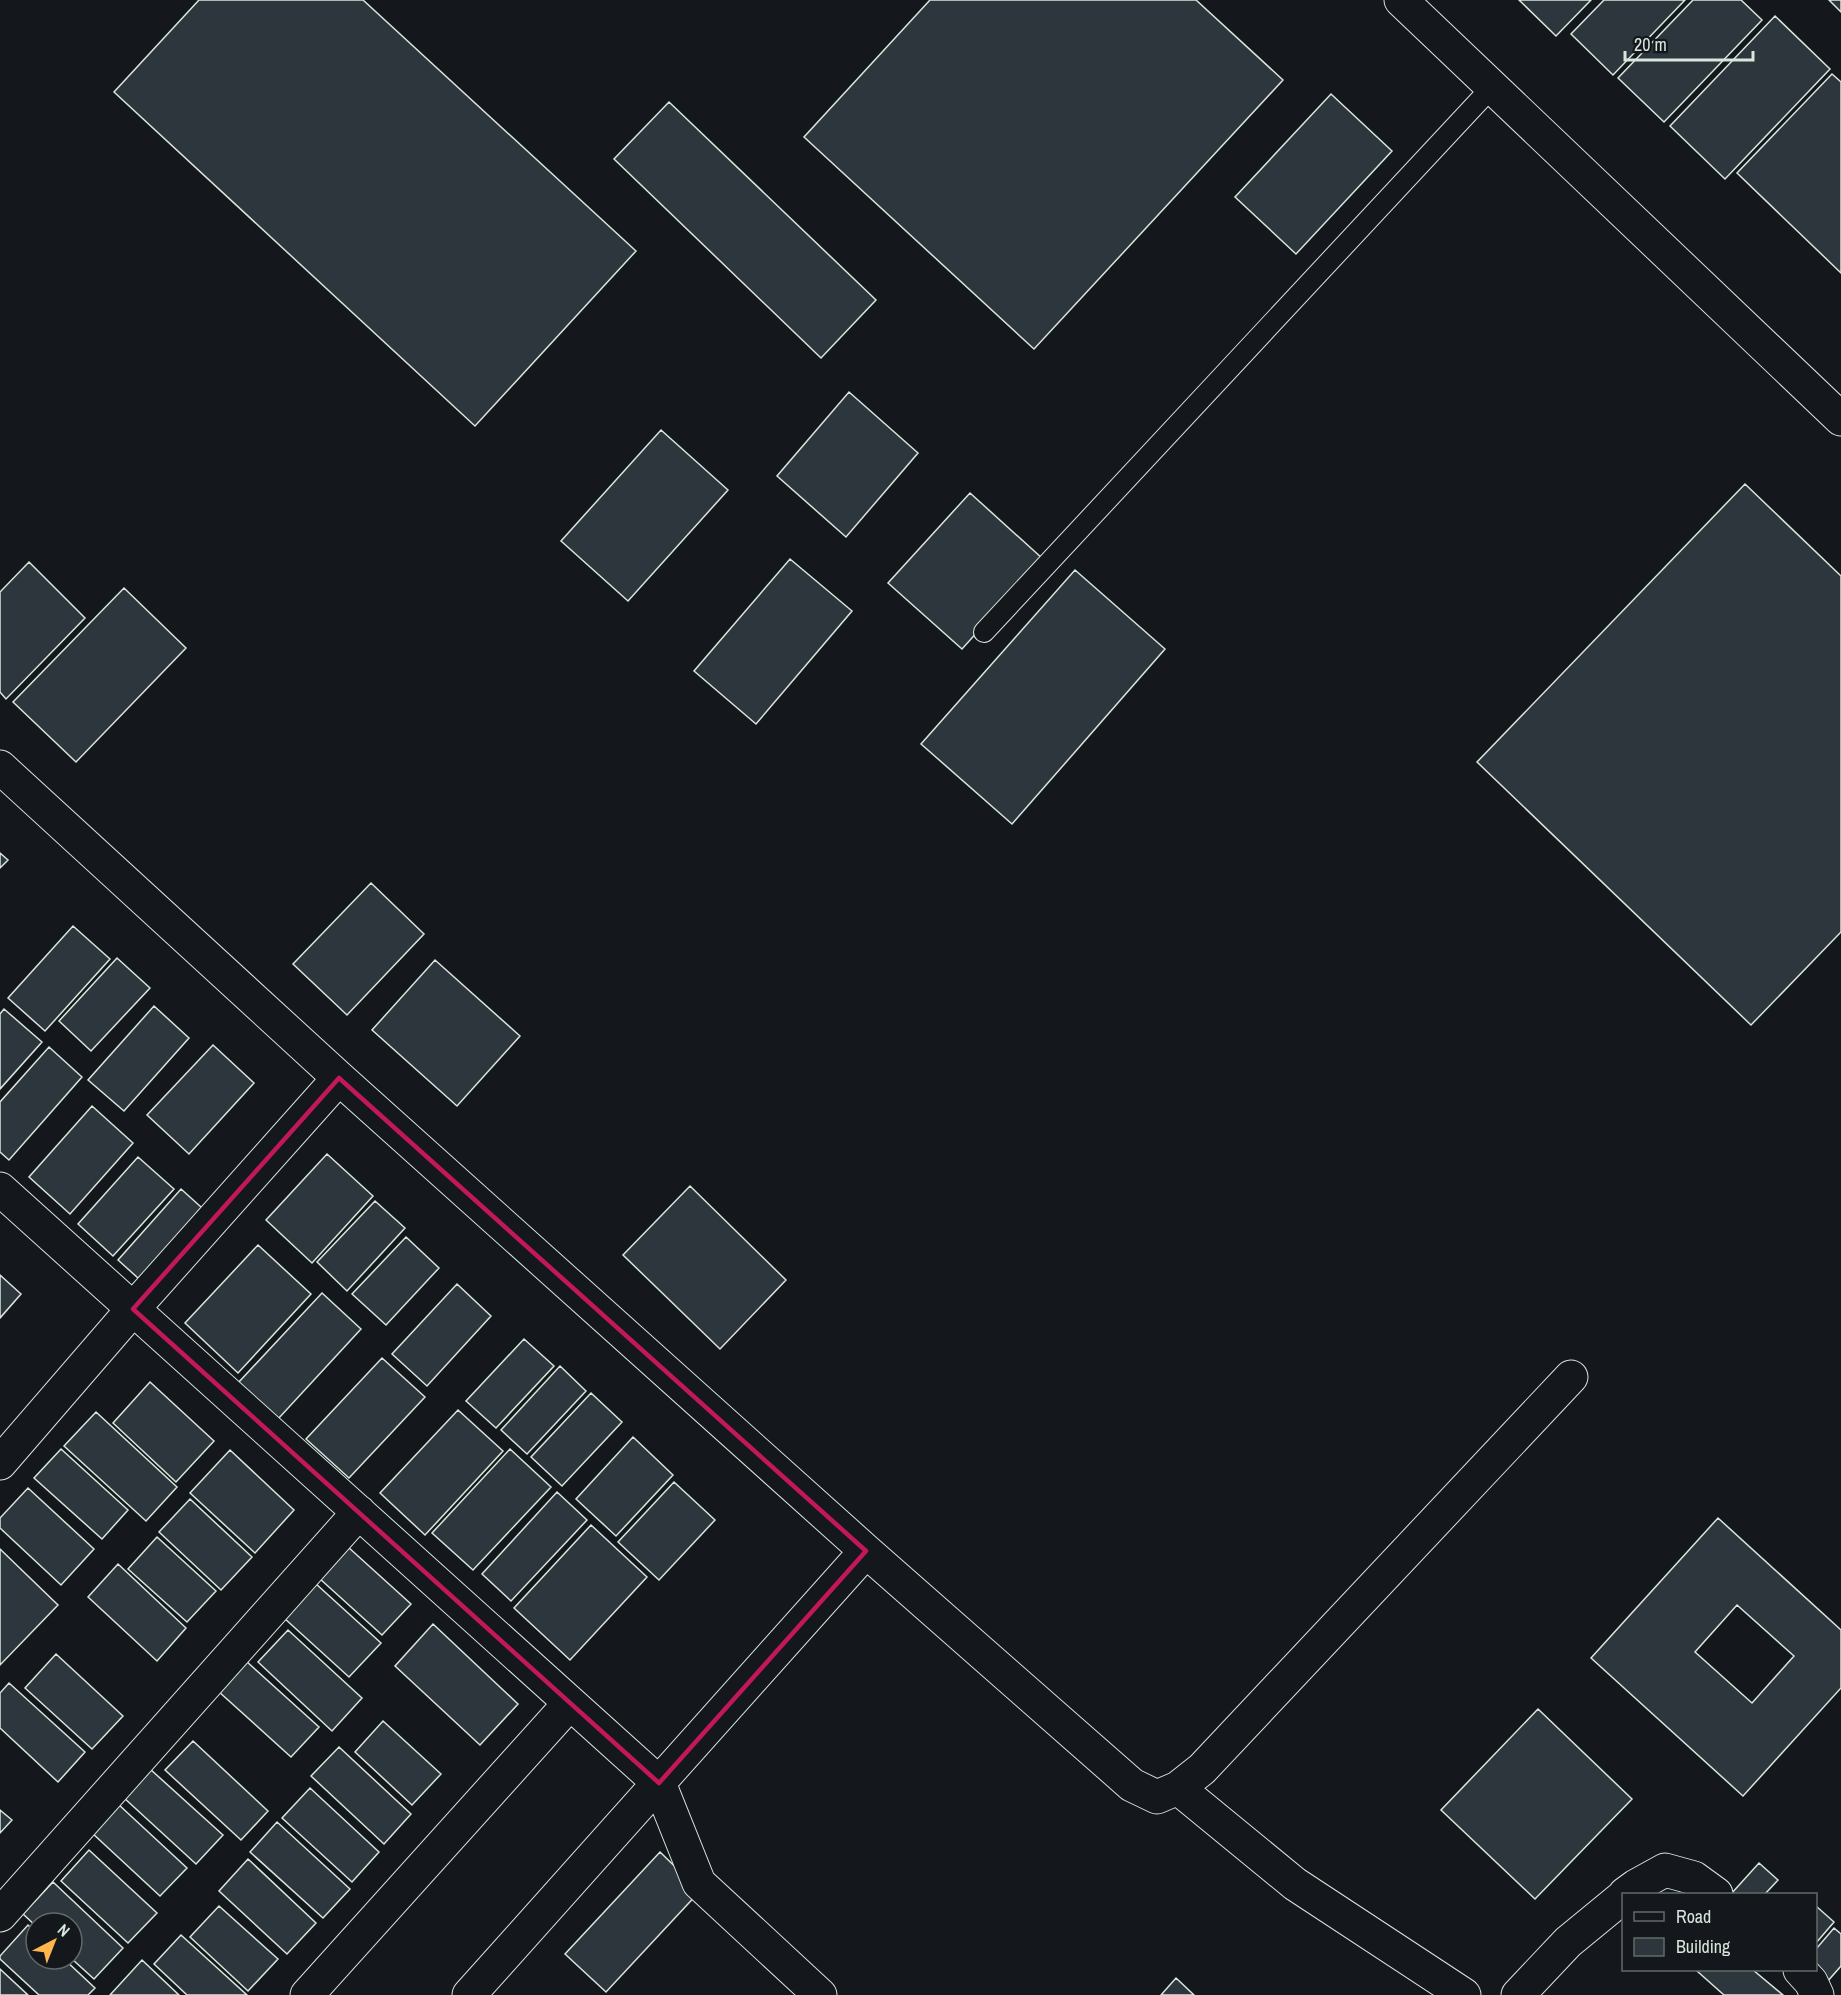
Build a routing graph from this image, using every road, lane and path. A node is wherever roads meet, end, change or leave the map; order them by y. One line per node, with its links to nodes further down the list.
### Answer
1 (1401, 0): 2 (street)
2 (1492, 87): 3 (street); 4 (lane)
3 (1841, 420)
4 (984, 632)
5 (0, 767): 6 (street)
6 (339, 1078): 8 (street); 12 (street)
7 (0, 1189): 8 (street)
8 (133, 1309): 10 (street); 11 (street)
9 (1571, 1377): 15 (street)
10 (0, 1462)
11 (359, 1512): 13 (street); 19 (street)
12 (866, 1551): 14 (street); 15 (street)
13 (570, 1703): 14 (street); 21 (street)
14 (659, 1783): 22 (street); 23 (street)
15 (1178, 1788): 24 (street)
16 (1627, 1893): 17 (street)
17 (1715, 1893)
18 (1622, 1897): 25 (street)
19 (0, 1915)
20 (1801, 1971): 26 (street)
21 (307, 1995)
22 (469, 1995)
23 (820, 1995)
24 (1464, 1995)
25 (1518, 1995)
26 (1816, 1995)

